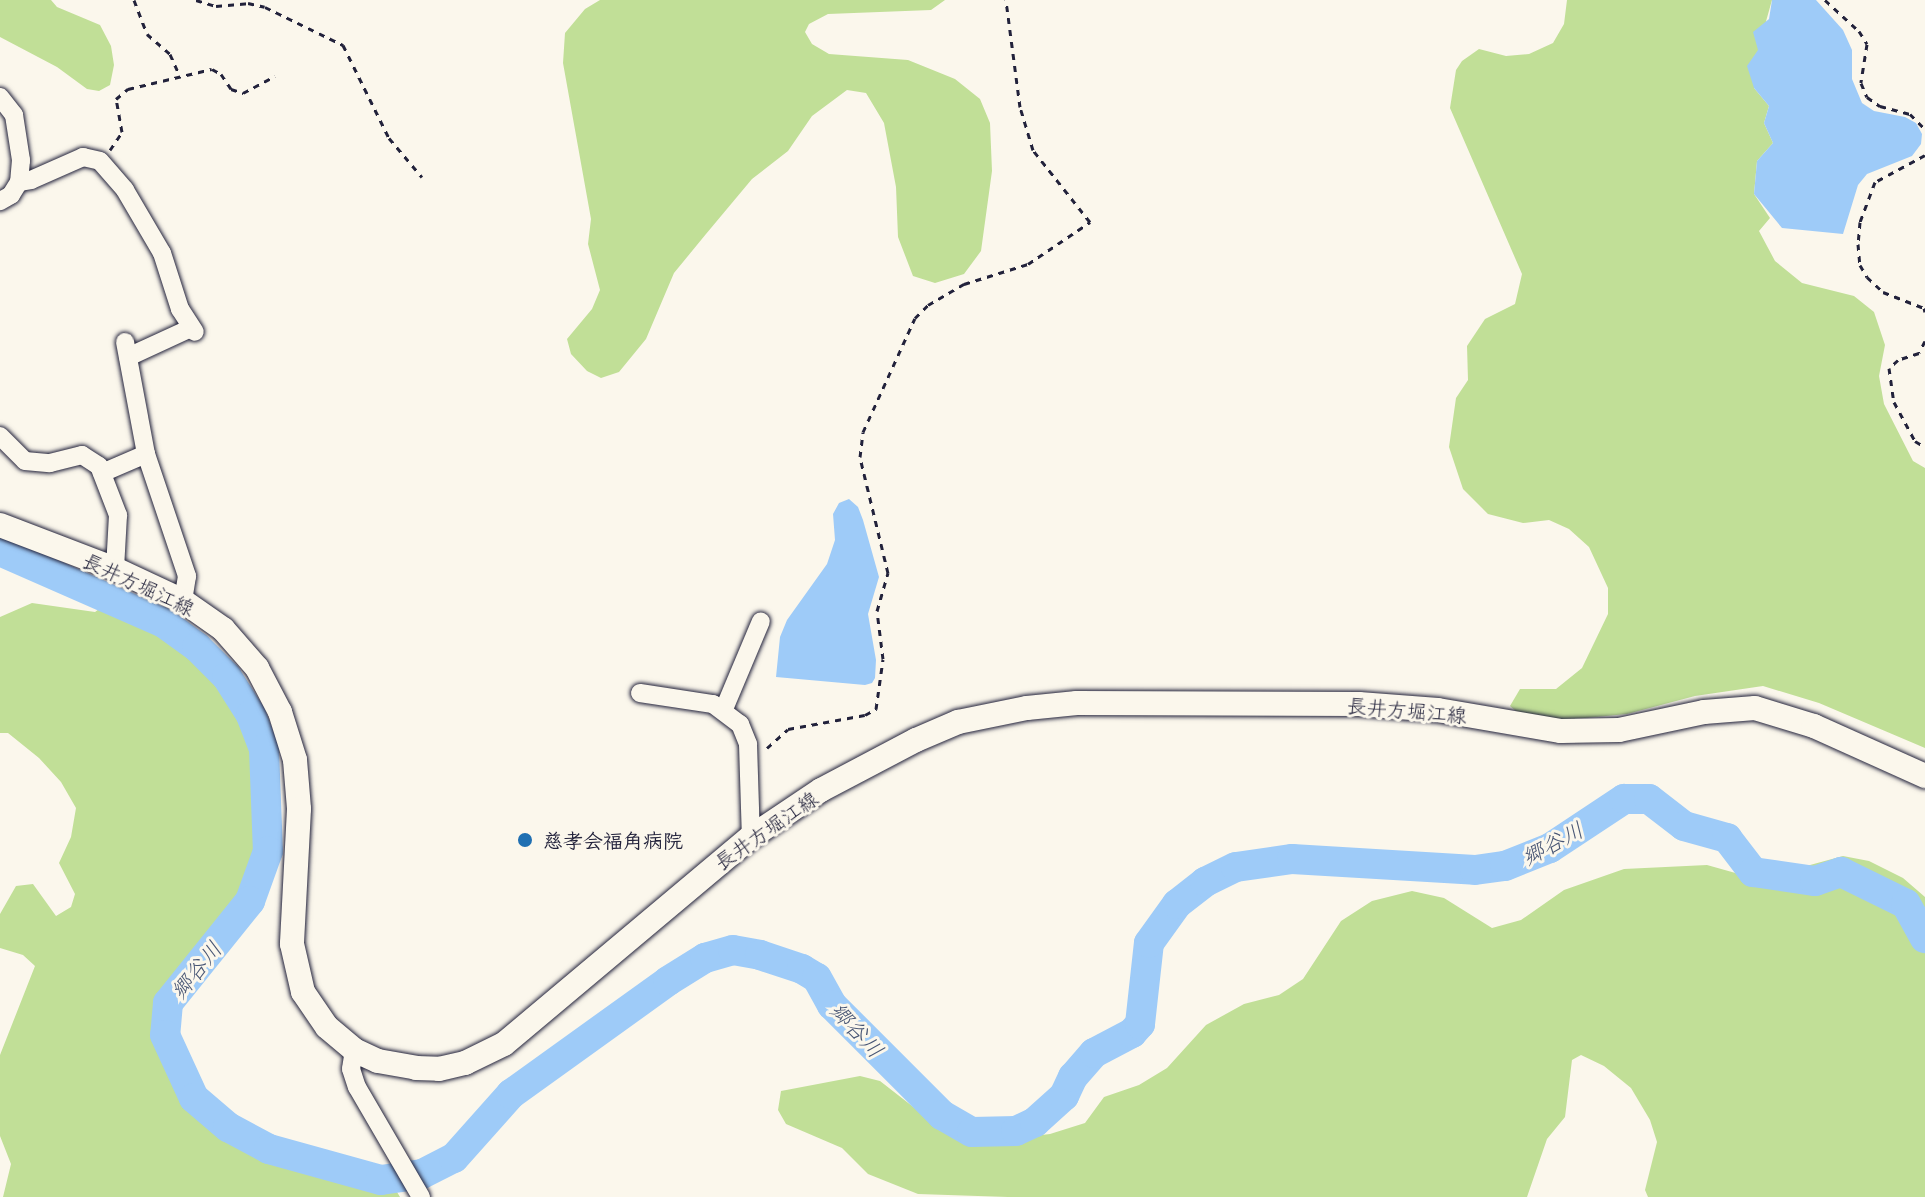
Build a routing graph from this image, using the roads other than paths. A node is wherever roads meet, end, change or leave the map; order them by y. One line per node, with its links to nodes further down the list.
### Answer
1 (0, 97): 2 (street)
2 (19, 182): 3 (street); 5 (street)
3 (0, 201)
4 (0, 436): 6 (street)
5 (146, 454): 6 (street); 9 (street)
6 (102, 473): 8 (street)
7 (0, 525): 8 (main road, 長井方堀江線)
8 (115, 569): 9 (main road, 長井方堀江線)
9 (183, 601): 15 (main road, 長井方堀江線)
10 (761, 621): 12 (street)
11 (640, 693): 12 (street)
12 (724, 709): 14 (street)
13 (1925, 776): 14 (main road, 長井方堀江線)
14 (751, 837): 15 (main road, 長井方堀江線)
15 (354, 1050): 16 (street)
16 (420, 1195)

